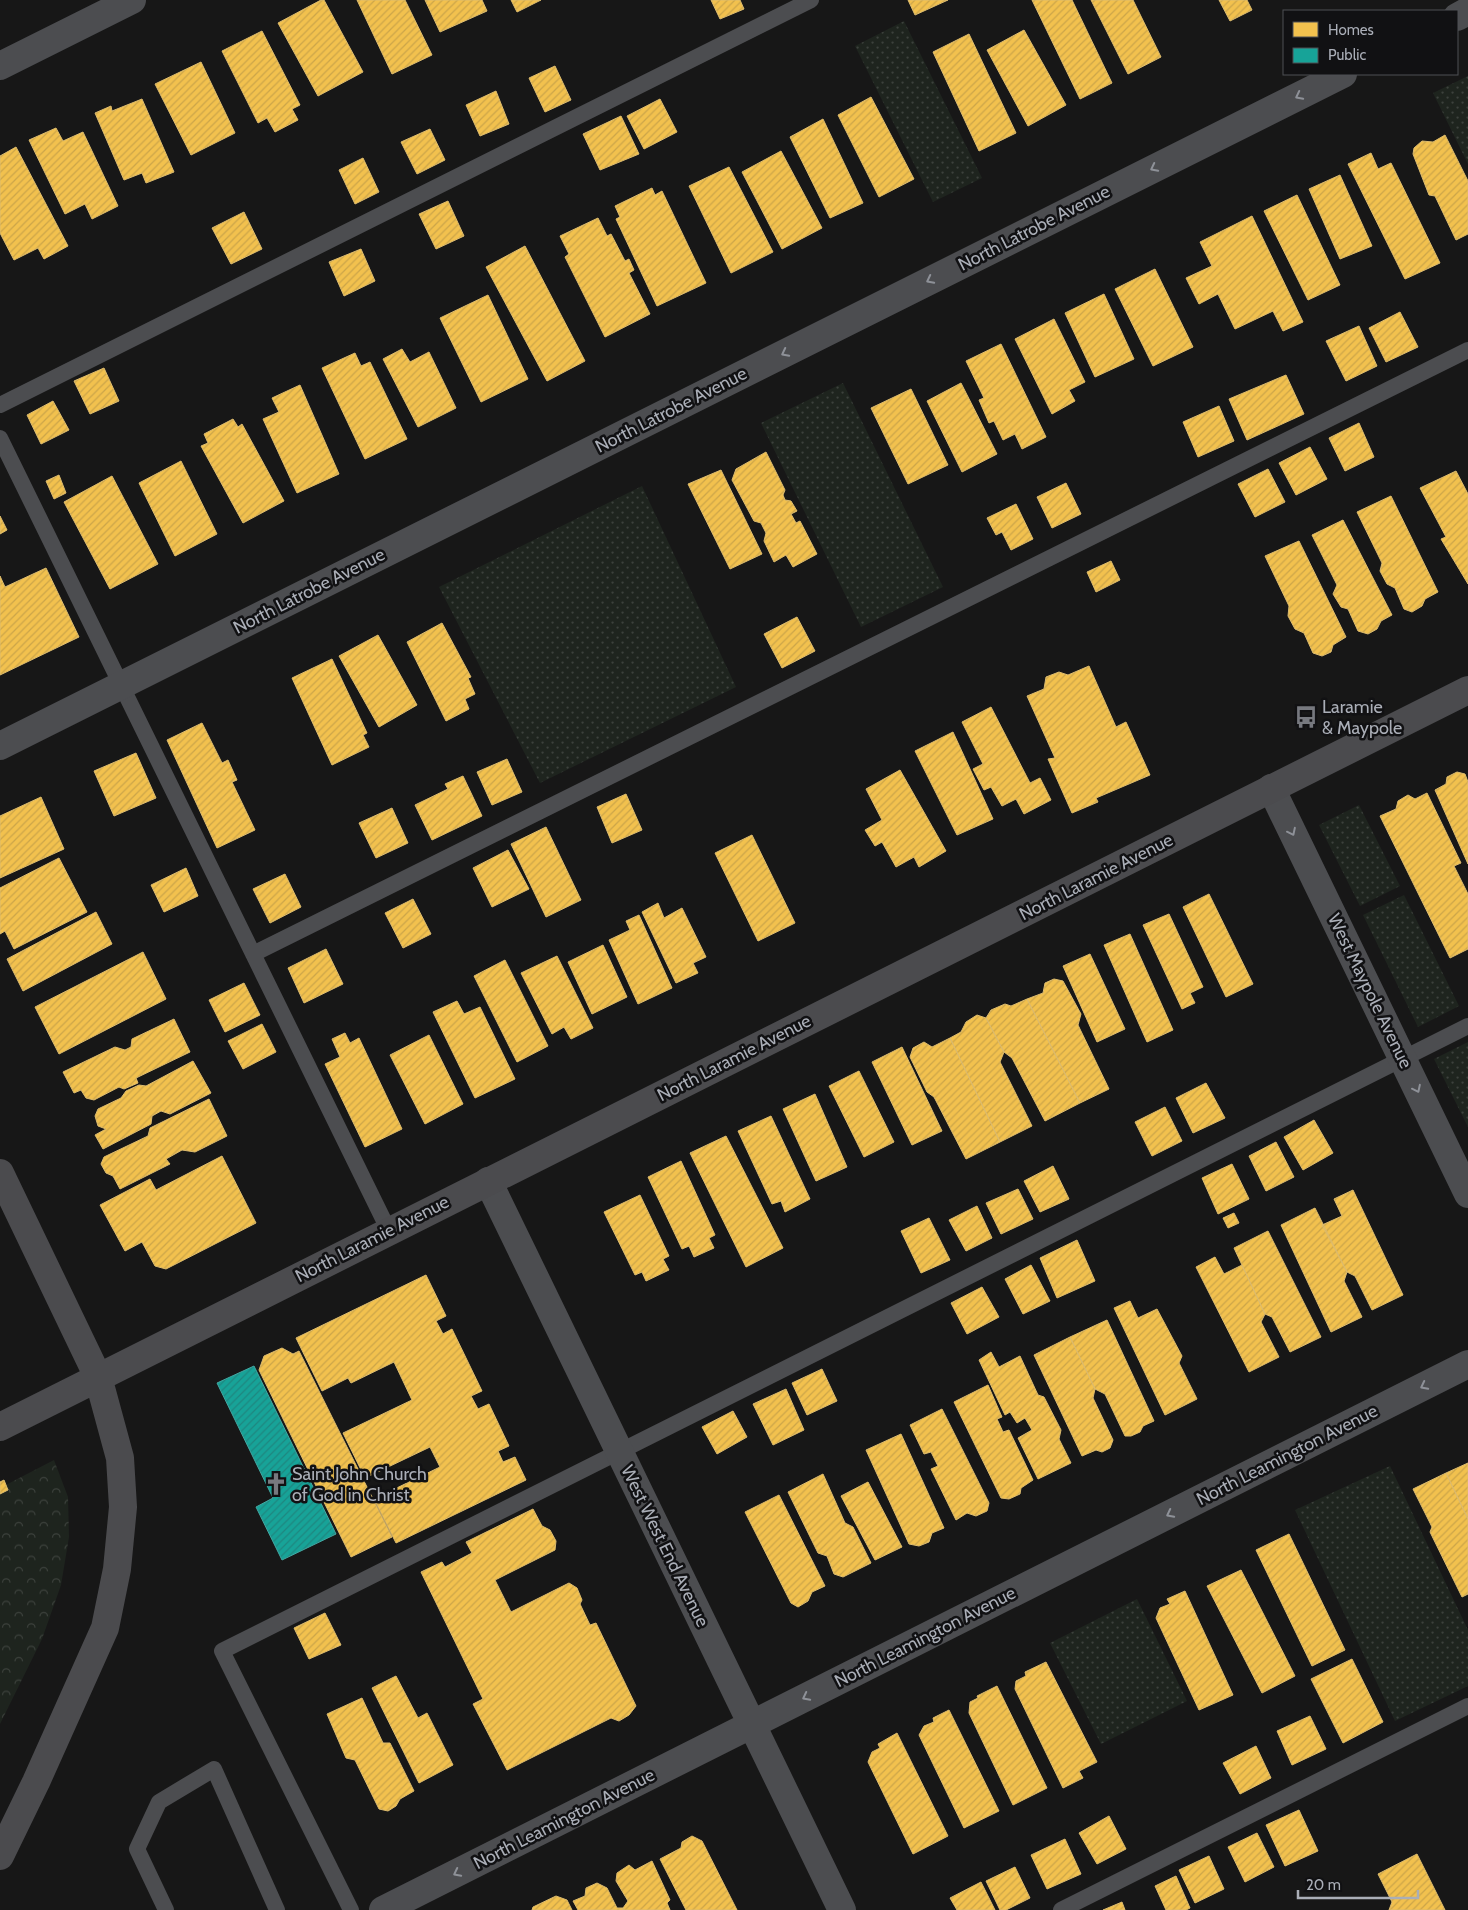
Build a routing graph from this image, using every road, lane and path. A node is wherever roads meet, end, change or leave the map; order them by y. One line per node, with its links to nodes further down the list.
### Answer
1 (132, 0): 3 (street)
2 (810, 0): 6 (lane)
3 (0, 66)
4 (1341, 75): 8 (street, North Latrobe Avenue, one-way to 8)
5 (1468, 350): 12 (lane)
6 (0, 405)
7 (0, 438): 8 (lane)
8 (121, 685): 10 (street, North Latrobe Avenue); 12 (lane)
9 (1468, 690): 11 (street, North Laramie Avenue)
10 (0, 746)
11 (1271, 788): 14 (street, West Maypole Avenue, one-way to 14); 16 (street, North Laramie Avenue)
12 (252, 954): 18 (lane)
13 (1468, 1026): 14 (lane)
14 (1402, 1059): 17 (street, West Maypole Avenue, one-way to 17); 22 (lane)
15 (0, 1173): 20 (street)
16 (488, 1181): 18 (street, North Laramie Avenue); 22 (street, West West End Avenue)
17 (1468, 1194)
18 (389, 1230): 20 (street, North Laramie Avenue)
19 (1468, 1364): 24 (street, North Leamington Avenue, one-way to 24)
20 (98, 1377): 21 (street, North Laramie Avenue); 25 (street)
21 (0, 1427)
22 (620, 1452): 24 (street, West West End Avenue); 28 (lane)
23 (1468, 1706): 31 (lane)
24 (752, 1725): 29 (street, North Leamington Avenue, one-way to 29); 30 (street, West West End Avenue)
25 (0, 1856)
26 (166, 1910): 27 (lane)
27 (277, 1910)
28 (351, 1910)
29 (383, 1910)
30 (842, 1910)
31 (1061, 1910)

